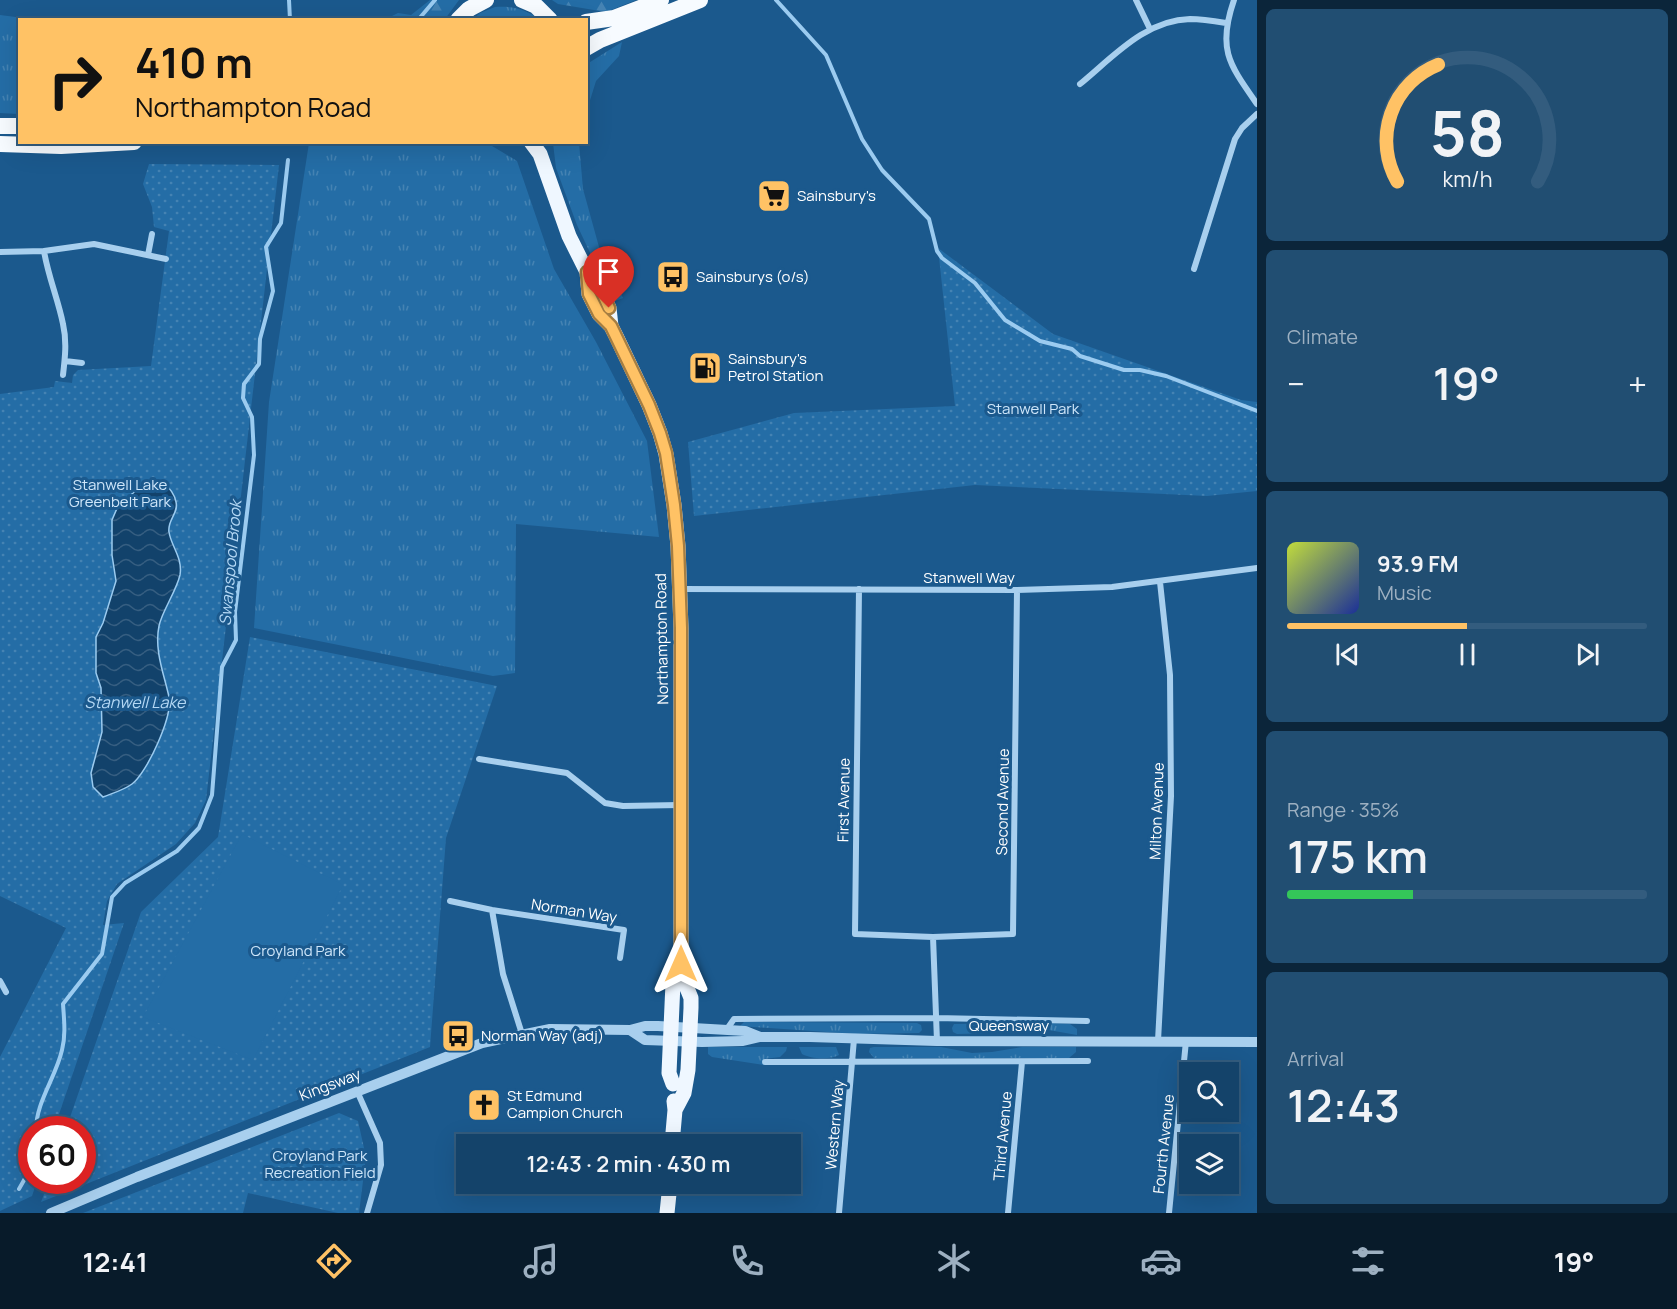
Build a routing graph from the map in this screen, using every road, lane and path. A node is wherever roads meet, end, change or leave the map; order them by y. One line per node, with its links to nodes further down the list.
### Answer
1 (486, 0): 7 (highway)
2 (662, 0): 9 (highway)
3 (700, 0): 12 (highway)
4 (1136, 0): 11 (street)
5 (1234, 0): 10 (street)
6 (526, 1): 8 (highway)
7 (467, 9)
8 (554, 18)
9 (588, 22)
10 (1226, 23): 11 (street); 14 (street)
11 (1150, 29): 13 (street)
12 (588, 47)
13 (1080, 84)
14 (1257, 104)
15 (1257, 114): 26 (street)
16 (0, 126): 17 (highway)
17 (18, 126)
18 (0, 144): 19 (highway)
19 (101, 144)
20 (538, 146): 32 (main road, Northampton Road)
21 (152, 234): 24 (street)
22 (45, 250): 23 (street); 24 (street); 27 (street)
23 (0, 252)
24 (148, 255): 25 (street)
25 (166, 259)
26 (1194, 269)
27 (65, 361): 28 (street); 29 (street)
28 (82, 363)
29 (63, 375)
30 (1257, 568): 31 (street, Stanwell Way)
31 (1160, 582): 34 (street, Stanwell Way); 52 (street, Milton Avenue)
32 (680, 589): 33 (street, Stanwell Way); 36 (main road, Northampton Road)
33 (858, 590): 34 (street, Stanwell Way); 39 (street, First Avenue)
34 (1017, 590): 39 (street, Second Avenue)
35 (479, 759): 36 (street)
36 (681, 805): 41 (main road, Northampton Road)
37 (450, 901): 38 (street, Norman Way)
38 (492, 910): 40 (street, Norman Way); 47 (street)
39 (933, 937): 44 (street)
40 (620, 958)
41 (681, 964): 48 (main road, Northampton Road); 48 (main road, Northampton Road)
42 (0, 981): 43 (street)
43 (6, 992)
44 (936, 1018): 45 (street, Queensway); 46 (street, Queensway); 51 (street)
45 (1088, 1021)
46 (727, 1029): 48 (street, Queensway); 49 (street, Queensway)
47 (522, 1034): 48 (street, Kingsway); 59 (street, Kingsway)
48 (681, 1034): 49 (street, Queensway); 60 (main road, Northampton Road); 60 (main road, Northampton Road)
49 (760, 1037): 50 (street, Queensway)
50 (854, 1039): 51 (street, Queensway); 55 (street, Western Way)
51 (937, 1041): 52 (street, Queensway)
52 (1158, 1041): 53 (street, Queensway)
53 (1186, 1041): 54 (street, Queensway); 68 (street, Fourth Avenue)
54 (1257, 1042)
55 (853, 1060): 57 (street); 58 (street); 66 (street, Western Way)
56 (1088, 1061): 58 (street)
57 (765, 1062)
58 (1022, 1062): 67 (street, Third Avenue)
59 (357, 1090): 63 (street, Kingsway); 64 (street)
60 (675, 1110): 61 (main road, Northampton Road)
61 (673, 1134)
62 (669, 1194): 65 (main road)
63 (51, 1213)
64 (367, 1213)
65 (667, 1213)
66 (839, 1213)
67 (1008, 1213)
68 (1169, 1213)

